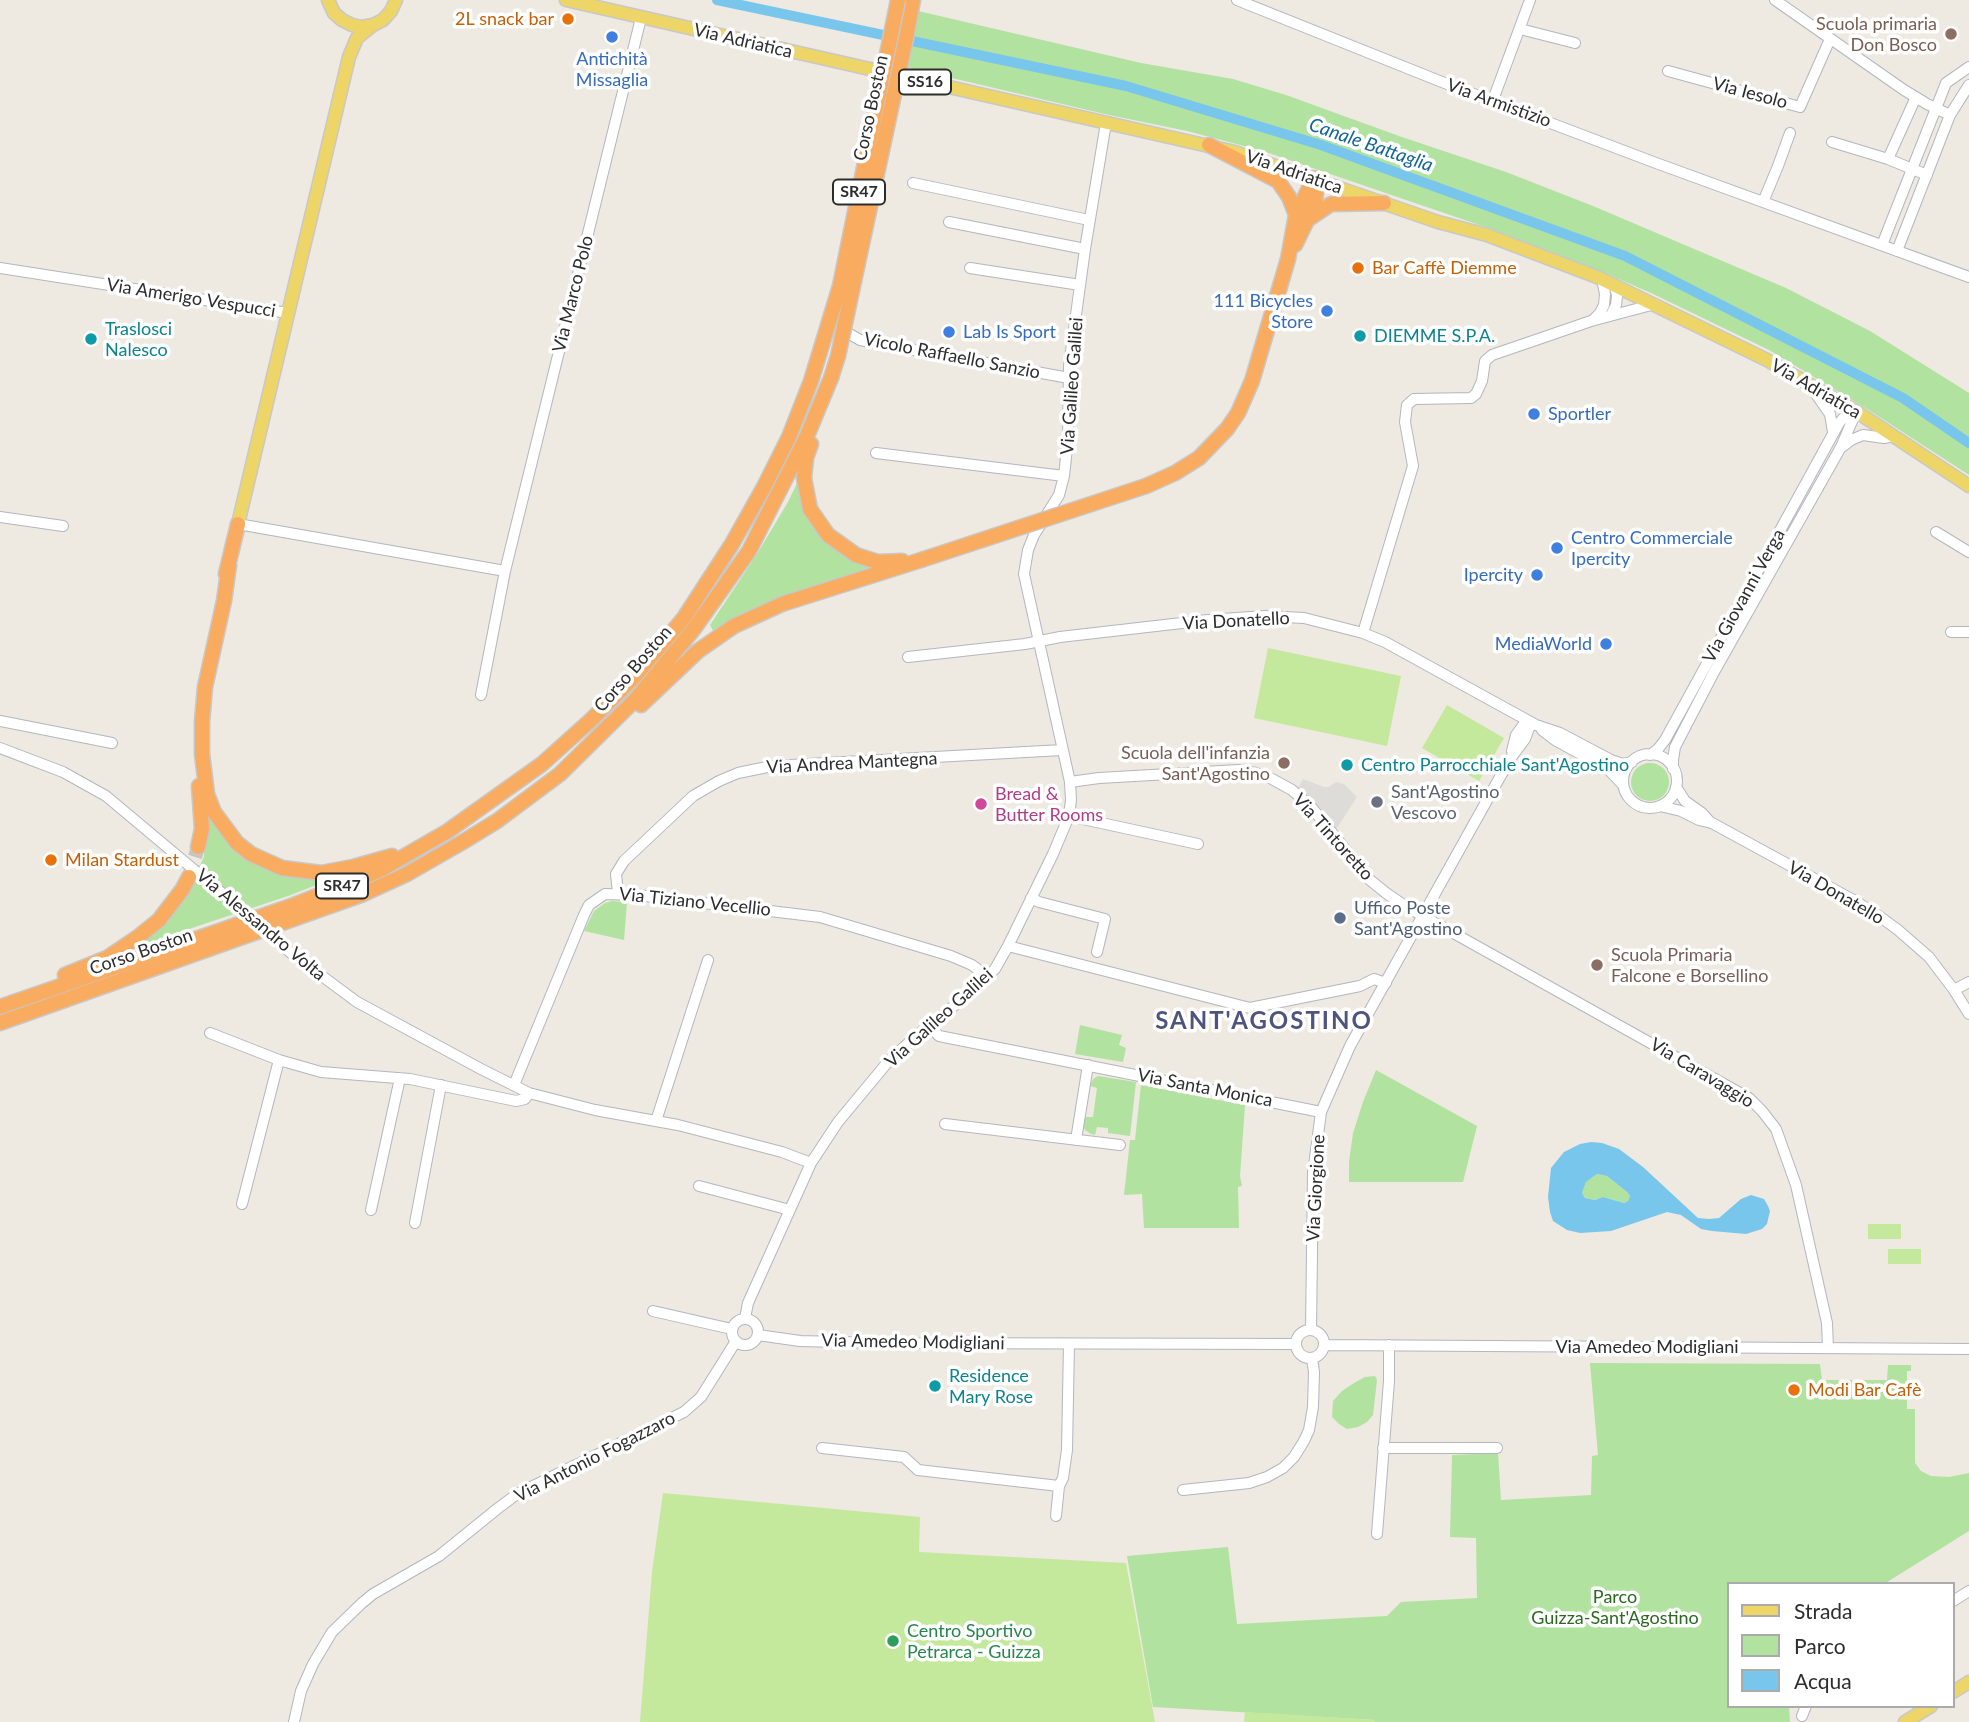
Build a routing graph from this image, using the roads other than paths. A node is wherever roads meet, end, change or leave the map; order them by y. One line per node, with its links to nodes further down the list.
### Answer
1 (328, 0): 10 (main road)
2 (566, 0): 9 (main road, Via Adriatica / SS16)
3 (898, 0): 96 (highway, Corso Boston / SR47, bridge)
4 (913, 0): 51 (highway, Corso Boston / SR47, bridge)
5 (1237, 0): 20 (street, Via Armistizio)
6 (1530, 0): 12 (street)
7 (1775, 0): 13 (street)
8 (396, 4): 11 (main road, Via Amerigo Vespucci)
9 (641, 18): 23 (main road, Via Adriatica / SS16); 68 (street, Via Marco Polo)
10 (342, 20): 11 (main road); 15 (main road, Via Amerigo Vespucci)
11 (373, 25): 15 (main road, Via Amerigo Vespucci)
12 (1520, 29): 14 (street); 20 (street)
13 (1830, 39): 17 (street, Via Iesolo); 19 (street)
14 (1575, 43)
15 (349, 57): 47 (main road, Via Amerigo Vespucci)
16 (1969, 67): 21 (street)
17 (1668, 71)
18 (1969, 85): 22 (street)
19 (1916, 97): 21 (street); 27 (street)
20 (1493, 100): 32 (street, Via Armistizio)
21 (1935, 108): 22 (street); 28 (street)
22 (1950, 115): 29 (street)
23 (1106, 122): 26 (main road, Via Adriatica / SS16); 35 (street, Via Galileo Galilei)
24 (1790, 133): 32 (street)
25 (1832, 142): 27 (street)
26 (1209, 145): 30 (main road, Via Adriatica / SS16); 34 (highway)
27 (1888, 159): 28 (street)
28 (1911, 170): 29 (street); 37 (street)
29 (1927, 175): 39 (street)
30 (1314, 178): 33 (main road, Via Adriatica); 34 (highway, SR47)
31 (912, 183): 35 (street)
32 (1763, 202): 37 (street, Via Armistizio)
33 (1384, 203): 34 (highway); 43 (main road, Via Adriatica)
34 (1302, 217): 66 (highway, SR47, bridge)
35 (1089, 220): 38 (street, Via Galileo Galilei)
36 (949, 222): 38 (street)
37 (1882, 245): 39 (street, Via Armistizio)
38 (1085, 249): 44 (street, Via Galileo Galilei)
39 (1898, 251): 42 (street, Via Armistizio)
40 (0, 268): 47 (street, Via Amerigo Vespucci)
41 (970, 268): 44 (street)
42 (1969, 277)
43 (1602, 279): 45 (main road, Via Adriatica); 49 (street)
44 (1080, 285): 52 (street, Via Galileo Galilei)
45 (1615, 285): 46 (main road, Via Adriatica); 48 (street)
46 (1654, 304): 48 (street); 53 (main road, Via Adriatica)
47 (288, 313): 62 (main road)
48 (1611, 315): 49 (street)
49 (1591, 321): 71 (street)
50 (837, 327): 52 (street, Vicolo Raffaello Sanzio)
51 (831, 378): 66 (highway, SR47); 87 (highway, Corso Boston / SR47)
52 (1069, 378): 59 (street, Via Galileo Galilei)
53 (1810, 384): 54 (main road, Via Adriatica); 55 (street)
54 (1854, 410): 55 (street, Via Giovanni Verga); 56 (main road, Via Adriatica); 57 (street, Via Giovanni Verga)
55 (1833, 433): 84 (street, Via Giovanni Verga)
56 (1894, 436): 57 (street); 60 (main road, Via Adriatica)
57 (1841, 447): 86 (street, Via Giovanni Verga)
58 (876, 453): 59 (street)
59 (1064, 477): 72 (street, Via Galileo Galilei)
60 (1969, 486)
61 (0, 517): 63 (street)
62 (238, 524): 67 (highway); 68 (street)
63 (63, 526)
64 (1936, 532): 65 (street)
65 (1969, 552)
66 (921, 560): 87 (highway, SR47)
67 (229, 565): 95 (highway); 96 (highway)
68 (505, 571): 74 (street, Via Marco Polo)
69 (1951, 632): 70 (street)
70 (1969, 632)
71 (1363, 633): 72 (street, Via Donatello); 75 (street, Via Donatello)
72 (1038, 641): 73 (street); 83 (street, Via Galileo Galilei)
73 (908, 657)
74 (481, 695)
75 (1511, 712): 77 (street, Via Donatello); 80 (street)
76 (2, 722): 79 (street); 81 (street)
77 (1532, 723): 78 (street, Via Donatello); 80 (street, Via Giorgione); 85 (street, Via Donatello)
78 (1546, 733): 80 (street); 89 (street, Via Donatello)
79 (0, 735)
80 (1520, 737): 100 (street, Via Giorgione)
81 (112, 743)
82 (0, 748): 117 (street, Via Alessandro Volta, bridge)
83 (1062, 750): 88 (street, Via Galileo Galilei); 98 (street, Via Andrea Mantegna)
84 (1650, 755): 85 (street); 86 (street)
85 (1632, 762): 89 (street)
86 (1674, 769): 90 (street)
87 (560, 774): 110 (highway, Corso Boston / SR47)
88 (1070, 782): 92 (street, Via Galileo Galilei); 100 (street, Via Tintoretto)
89 (1623, 785): 91 (street, Via Donatello)
90 (1676, 787): 91 (street); 93 (street, Via Donatello)
91 (1660, 806): 93 (street, Via Donatello)
92 (1069, 816): 94 (street); 99 (street, Via Galileo Galilei)
93 (1712, 823): 107 (street, Via Donatello)
94 (1198, 844)
95 (198, 847)
96 (418, 849): 108 (highway, Corso Boston / SR47)
97 (189, 877): 108 (highway)
98 (618, 893): 104 (street, Via Tiziano Vecellio); 117 (street, Via Tiziano Vecellio)
99 (1031, 898): 101 (street, Via Galileo Galilei); 102 (street)
100 (1423, 916): 106 (street, Via Giorgione); 140 (street, Via Caravaggio)
101 (1008, 946): 104 (street, Via Galileo Galilei); 106 (street)
102 (1097, 951)
103 (708, 960): 120 (street)
104 (988, 977): 111 (street, Via Galileo Galilei)
105 (1969, 982): 107 (street)
106 (1386, 983): 119 (street, Via Giorgione)
107 (1954, 990): 109 (street, Via Donatello)
108 (0, 1007)
109 (1969, 1014)
110 (0, 1023)
111 (929, 1026): 114 (street, Via Santa Monica); 124 (street, Via Galileo Galilei)
112 (210, 1033): 113 (street, Via Alessandro Volta)
113 (279, 1060): 115 (street, Via Alessandro Volta); 126 (street)
114 (1088, 1065): 119 (street, Via Santa Monica); 122 (street)
115 (400, 1078): 116 (street, Via Alessandro Volta); 127 (street)
116 (440, 1085): 118 (street, Via Alessandro Volta); 129 (street)
117 (514, 1085): 118 (street, Via Alessandro Volta)
118 (530, 1093): 120 (street, Via Alessandro Volta)
119 (1321, 1112): 133 (street, Via Giorgione)
120 (656, 1121): 124 (street, Via Alessandro Volta)
121 (945, 1124): 122 (street)
122 (1076, 1140): 123 (street)
123 (1120, 1145)
124 (811, 1163): 128 (street, Via Galileo Galilei)
125 (699, 1186): 128 (street)
126 (242, 1204)
127 (371, 1210)
128 (790, 1210): 131 (street, Via Galileo Galilei)
129 (415, 1223)
130 (653, 1311): 132 (street)
131 (745, 1318): 132 (street); 134 (street)
132 (732, 1329): 135 (street)
133 (1311, 1330): 137 (street); 138 (street)
134 (758, 1335): 135 (street); 136 (street, Via Amedeo Modigliani)
135 (736, 1341): 151 (street, Via Antonio Fogazzaro)
136 (1069, 1344): 137 (street, Via Amedeo Modigliani); 146 (street)
137 (1296, 1344): 142 (street)
138 (1325, 1345): 139 (street, Via Amedeo Modigliani); 142 (street)
139 (1389, 1345): 140 (street, Via Amedeo Modigliani); 144 (street)
140 (1828, 1348): 141 (street, Via Amedeo Modigliani)
141 (1969, 1349)
142 (1312, 1359): 147 (street)
143 (822, 1448): 146 (street)
144 (1383, 1448): 145 (street); 149 (street)
145 (1497, 1448)
146 (1059, 1486): 148 (street)
147 (1184, 1490)
148 (1056, 1516)
149 (1377, 1534)
150 (1928, 1708): 152 (main road)
151 (294, 1722)
152 (1905, 1722)

